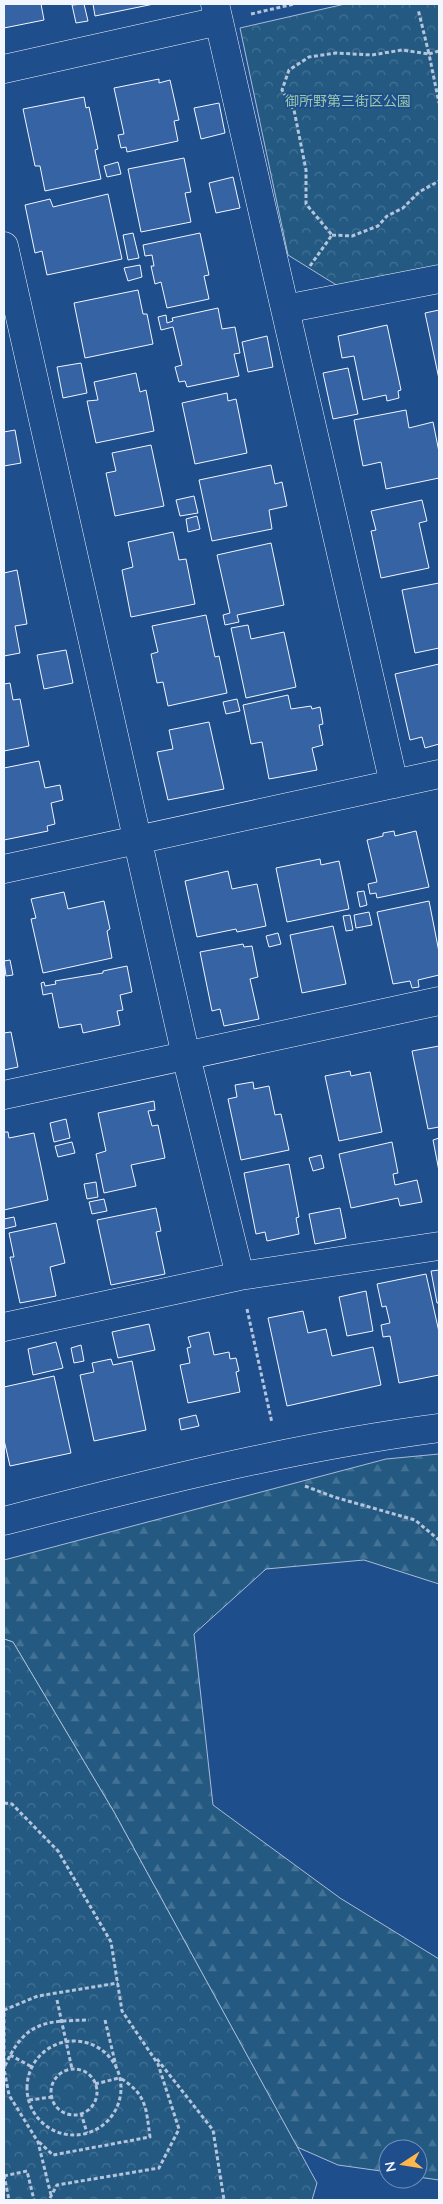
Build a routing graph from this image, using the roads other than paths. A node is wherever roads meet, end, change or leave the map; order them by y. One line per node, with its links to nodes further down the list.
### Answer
1 (217, 12): 2 (street); 5 (street)
2 (4, 69)
3 (4, 246): 8 (street)
4 (439, 279): 5 (street)
5 (285, 309): 7 (street)
6 (439, 774): 7 (street)
7 (394, 784): 8 (street)
8 (137, 840): 9 (street); 11 (street)
9 (4, 869)
10 (439, 1001): 11 (street)
11 (186, 1056): 12 (street); 14 (street)
12 (4, 1095)
13 (439, 1246): 14 (street)
14 (240, 1276): 15 (street)
15 (4, 1328)
16 (439, 1428): 17 (street)
17 (4, 1521)

